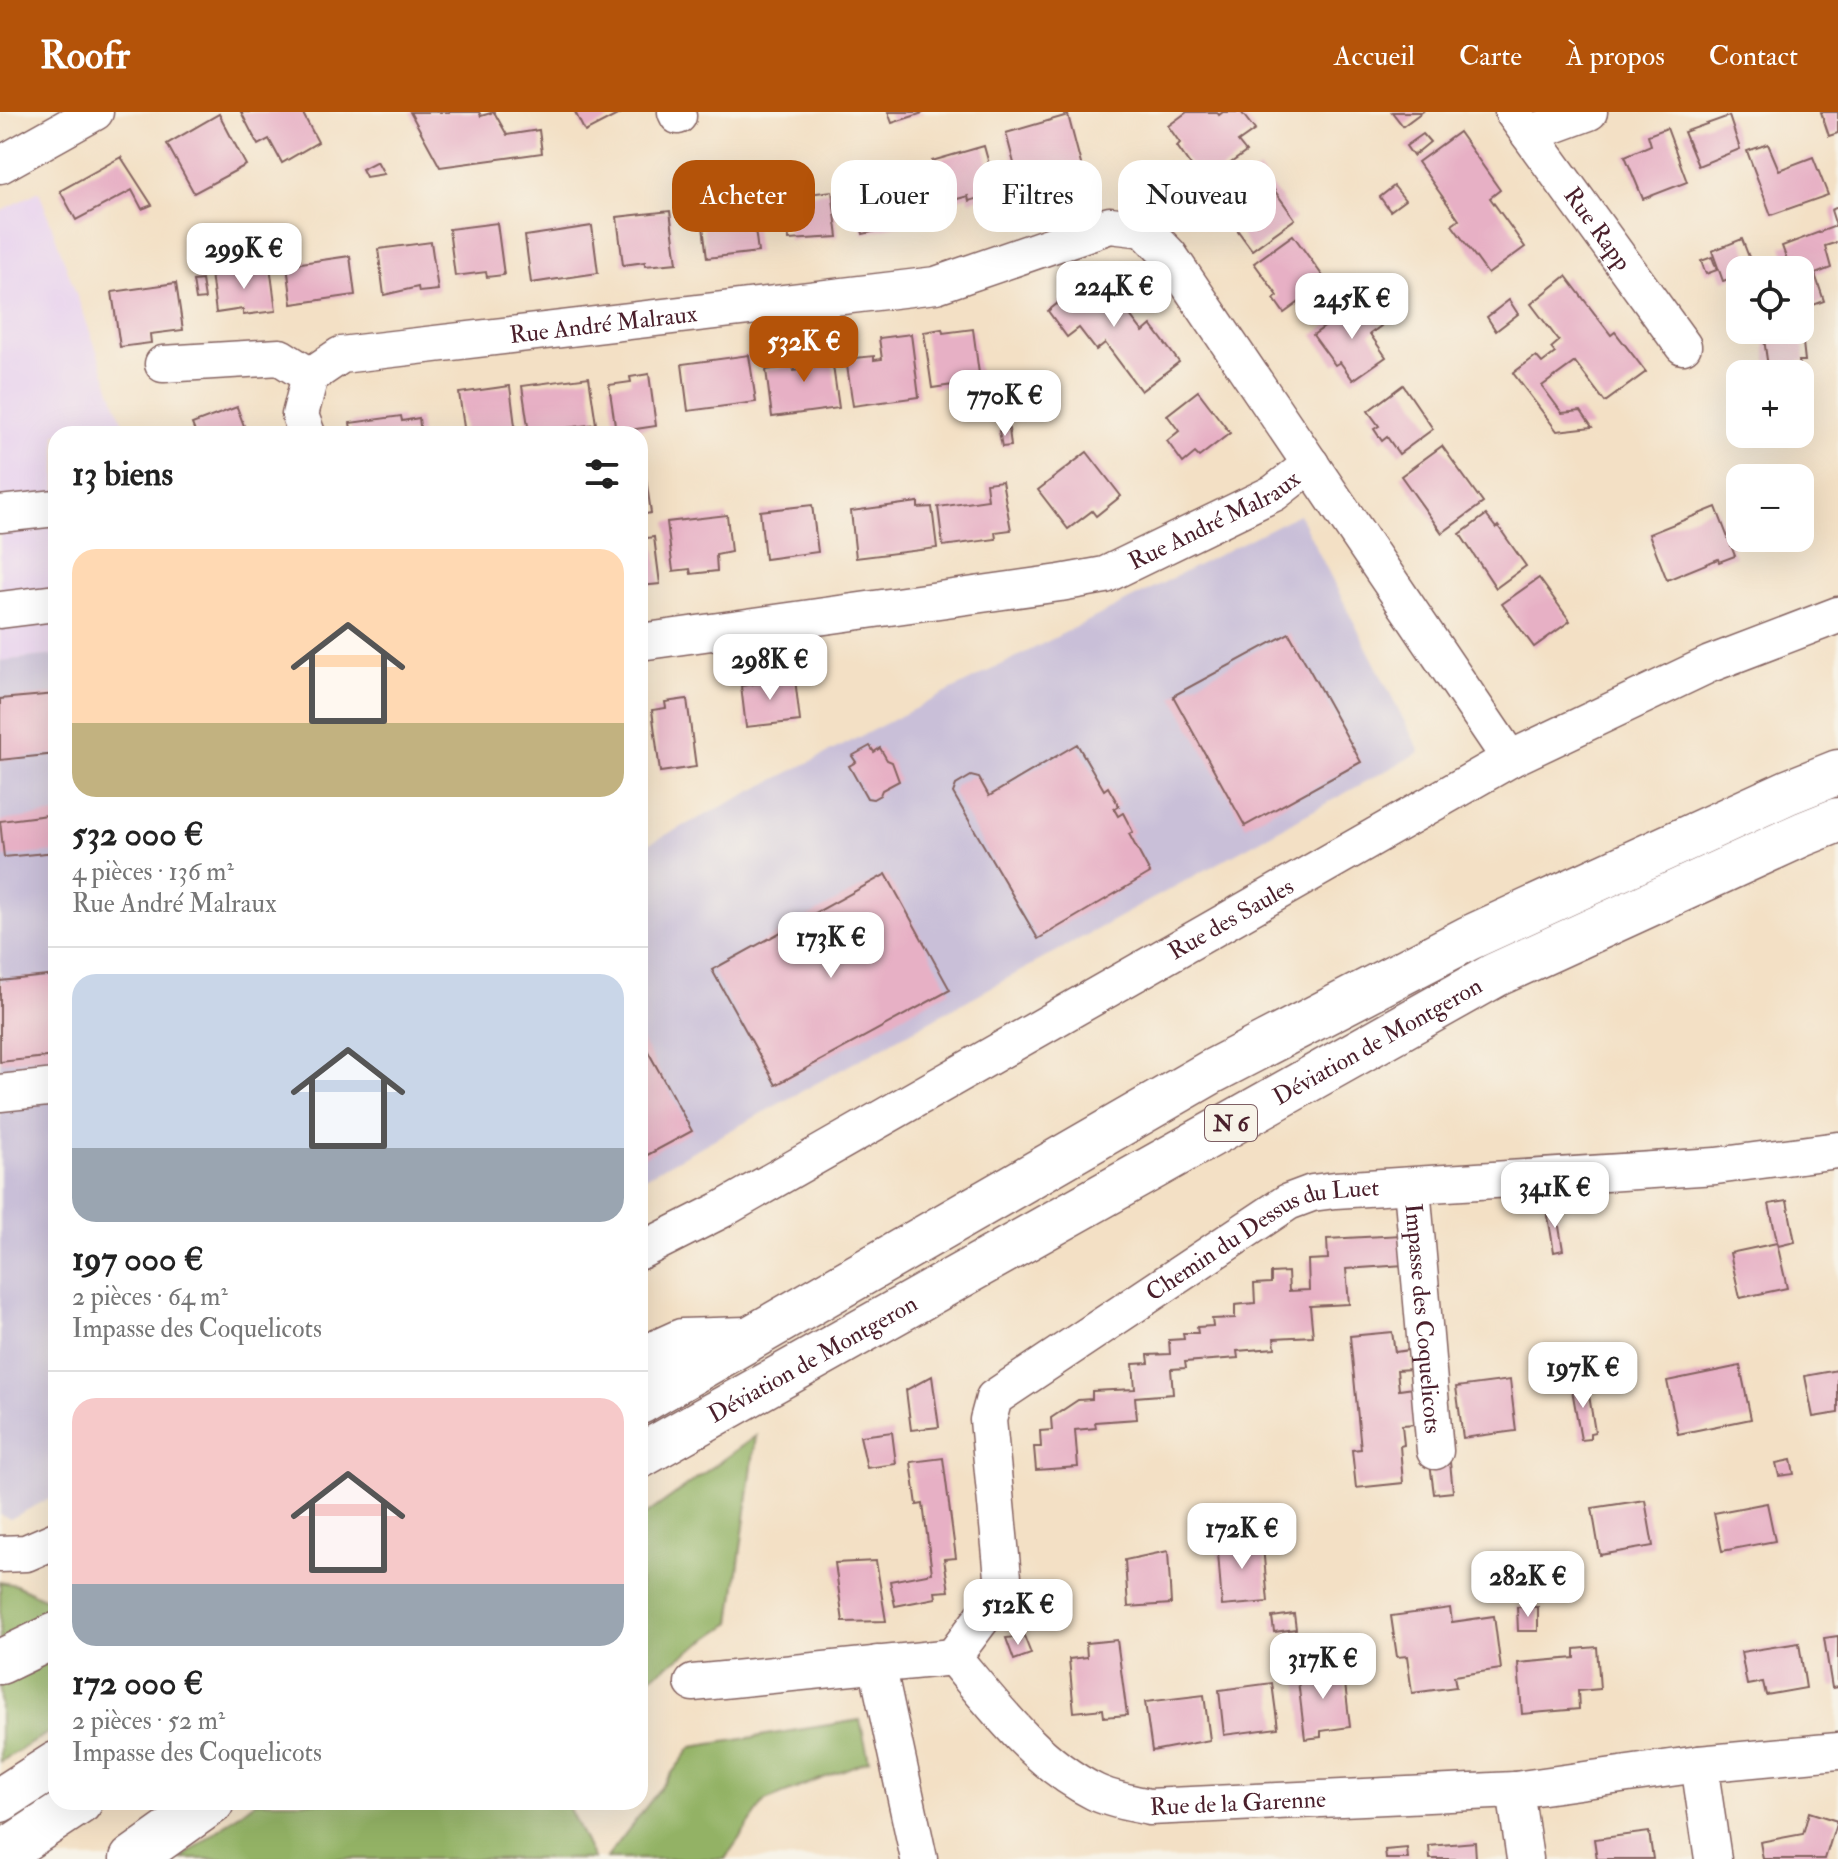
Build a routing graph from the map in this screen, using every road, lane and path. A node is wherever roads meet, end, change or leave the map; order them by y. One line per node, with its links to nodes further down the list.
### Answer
1 (95, 112): 4 (street)
2 (1589, 112): 3 (street)
3 (1521, 123): 5 (street, Rue Rapp)
4 (0, 165)
5 (1683, 346)
6 (163, 364): 7 (street)
7 (310, 376): 8 (street); 9 (street, Rue André Malraux)
8 (304, 426)
9 (1311, 464): 15 (street, Rue André Malraux); 16 (street, Rue André Malraux)
10 (48, 509): 11 (street)
11 (0, 514)
12 (48, 604): 13 (street)
13 (0, 610)
14 (1838, 615): 16 (street, Rue des Saules)
15 (648, 641)
16 (1510, 759): 23 (street, Rue des Saules)
17 (1838, 772): 24 (main road, Déviation de Montgeron / N 6)
18 (1838, 820): 27 (main road, Déviation de Montgeron / N 6)
19 (48, 1088): 20 (street)
20 (0, 1093)
21 (1838, 1150): 22 (street, Chemin du Dessus du Luet)
22 (1412, 1187): 28 (street, Impasse des Coquelicots); 32 (street, Chemin du Dessus du Luet)
23 (648, 1247)
24 (748, 1339): 25 (main road); 26 (main road, Déviation de Montgeron / N 6)
25 (648, 1356)
26 (648, 1397)
27 (648, 1451)
28 (1435, 1451)
29 (48, 1543): 30 (street)
30 (0, 1554)
31 (48, 1639): 33 (main road)
32 (953, 1657): 34 (street); 39 (street, Rue de la Garenne)
33 (0, 1662)
34 (877, 1664): 35 (street); 45 (street)
35 (693, 1683)
36 (1838, 1751): 37 (street, Rue de la Garenne)
37 (1699, 1764): 39 (street, Rue de la Garenne); 47 (street)
38 (48, 1769): 40 (main road)
39 (1515, 1790): 46 (street)
40 (0, 1800)
41 (68, 1810): 43 (main road)
42 (201, 1810): 44 (main road)
43 (0, 1855)
44 (132, 1859)
45 (919, 1859)
46 (1525, 1859)
47 (1713, 1859)

